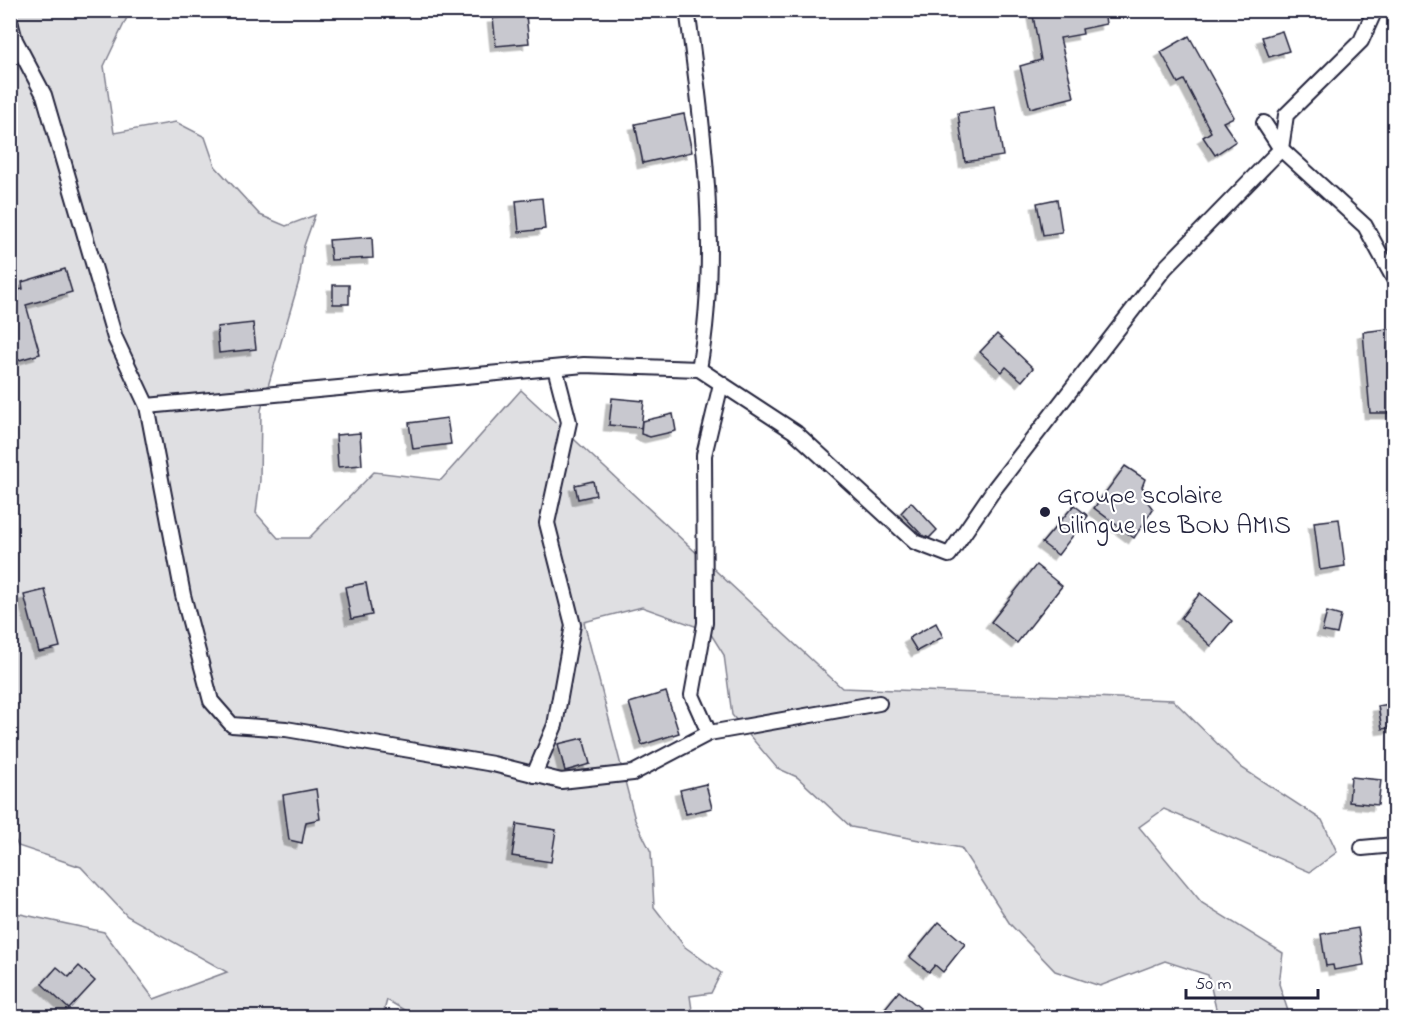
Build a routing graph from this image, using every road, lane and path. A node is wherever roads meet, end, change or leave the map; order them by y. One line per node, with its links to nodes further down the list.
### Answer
1 (1375, 10): 5 (street)
2 (688, 16): 8 (street)
3 (10, 21): 10 (street)
4 (1264, 123): 5 (street)
5 (1281, 149): 6 (street); 9 (street)
6 (1395, 279)
7 (555, 368): 8 (street); 10 (street); 13 (street)
8 (699, 369): 9 (street)
9 (721, 384): 12 (street)
10 (147, 406): 13 (street)
11 (879, 702): 12 (street)
12 (709, 733): 13 (street)
13 (534, 774)
14 (1395, 845): 15 (street)
15 (1362, 848)

